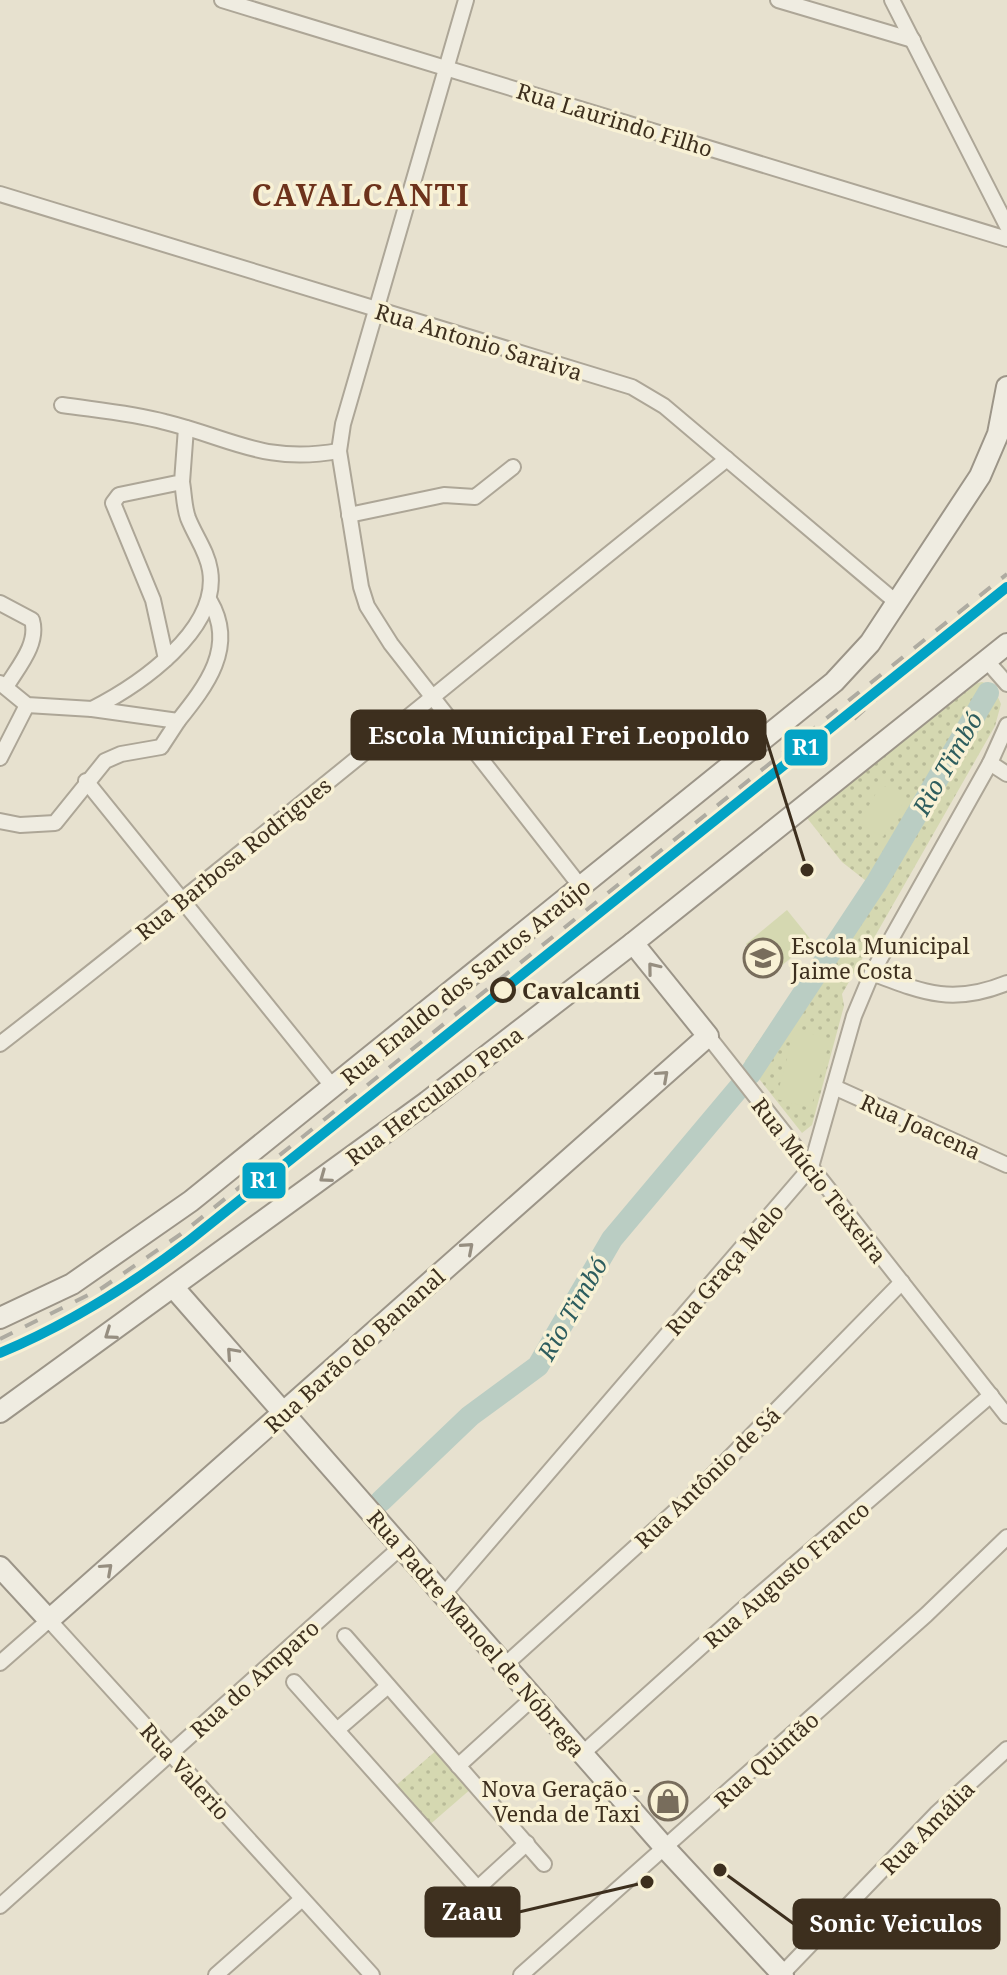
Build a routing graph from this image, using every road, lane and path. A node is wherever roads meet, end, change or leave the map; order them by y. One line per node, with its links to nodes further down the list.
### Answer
1 (222, 0): 6 (street, Rua Laurindo Filho)
2 (466, 0): 6 (street)
3 (778, 0): 5 (street)
4 (892, 0): 5 (street)
5 (913, 40): 8 (street)
6 (447, 68): 9 (street, Rua Laurindo Filho); 10 (street)
7 (0, 194): 10 (street, Rua Antonio Saraiva)
8 (1007, 226)
9 (1007, 239)
10 (377, 310): 14 (street); 15 (street, Rua Antonio Saraiva)
11 (1007, 387): 20 (main road, Rua Enaldo dos Santos Araújo)
12 (62, 405): 13 (street)
13 (186, 428): 14 (street); 17 (street)
14 (339, 451): 18 (street)
15 (727, 459): 20 (street, Rua Antonio Saraiva); 27 (street, Rua Barbosa Rodrigues)
16 (513, 467): 18 (street)
17 (182, 482): 19 (street); 23 (street)
18 (349, 515): 27 (street)
19 (210, 601): 23 (street); 30 (street)
20 (896, 602): 37 (main road, Rua Enaldo dos Santos Araújo)
21 (0, 603): 26 (street)
22 (1007, 644): 24 (main road, Rua Herculano Pena)
23 (166, 659): 29 (street)
24 (986, 660): 25 (street); 39 (main road, Rua Herculano Pena)
25 (1007, 684)
26 (3, 685): 28 (street)
27 (431, 695): 37 (street); 38 (street, Rua Barbosa Rodrigues)
28 (27, 705): 29 (street); 32 (street)
29 (92, 709): 30 (street)
30 (178, 721): 35 (street)
31 (1007, 726): 33 (street, Rua Graça Melo)
32 (0, 758)
33 (990, 763): 34 (street); 40 (street, Rua Graça Melo)
34 (1007, 774)
35 (86, 781): 36 (street); 38 (street)
36 (0, 821)
37 (581, 887): 44 (main road, Rua Enaldo dos Santos Araújo)
38 (184, 901): 43 (street, Rua Barbosa Rodrigues); 44 (street)
39 (633, 943): 42 (main road, Rua Múcio Teixeira, one-way to 39); 49 (main road, Rua Herculano Pena, one-way to 49)
40 (872, 973): 41 (street); 45 (street, Rua Graça Melo)
41 (1007, 983)
42 (708, 1036): 47 (street, Rua Múcio Teixeira); 52 (main road, Rua Barão do Bananal, one-way to 42)
43 (0, 1044)
44 (333, 1087): 50 (main road, Rua Enaldo dos Santos Araújo)
45 (834, 1087): 46 (street, Rua Joacena); 47 (street, Rua Graça Melo)
46 (1007, 1165)
47 (811, 1167): 48 (street, Rua Múcio Teixeira); 58 (street, Rua Graça Melo)
48 (902, 1282): 51 (street, Rua Múcio Teixeira); 62 (street, Rua Antônio de Sá)
49 (174, 1288): 52 (main road, Rua Padre Manoel de Nóbrega, one-way to 49); 53 (main road, Rua Herculano Pena, one-way to 53)
50 (0, 1318)
51 (991, 1395): 54 (street, Rua Múcio Teixeira); 69 (street, Rua Augusto Franco)
52 (284, 1411): 56 (main road, Rua Padre Manoel de Nóbrega); 59 (main road, Rua Barão do Bananal, one-way to 52)
53 (0, 1412)
54 (1007, 1416)
55 (1007, 1537): 72 (street, Rua Quintão)
56 (401, 1547): 58 (main road, Rua Padre Manoel de Nóbrega); 68 (street, Rua do Amparo)
57 (0, 1567): 59 (main road, Rua Valerio)
58 (444, 1594): 62 (main road, Rua Padre Manoel de Nóbrega)
59 (49, 1620): 61 (street, Rua Barão do Bananal); 68 (street, Rua Valerio)
60 (345, 1636): 64 (street)
61 (0, 1663)
62 (506, 1664): 65 (main road, Rua Padre Manoel de Nóbrega)
63 (294, 1682): 66 (street)
64 (388, 1686): 66 (street); 70 (street)
65 (534, 1697): 69 (main road, Rua Padre Manoel de Nóbrega); 70 (street)
66 (337, 1730): 74 (street)
67 (1007, 1749): 81 (street, Rua Amália)
68 (169, 1753): 75 (street, Rua Valerio); 76 (street, Rua do Amparo)
69 (583, 1753): 72 (main road, Rua Padre Manoel de Nóbrega)
70 (458, 1766): 71 (street)
71 (527, 1843): 73 (street); 74 (street)
72 (666, 1849): 80 (street, Rua Quintão); 81 (main road, Rua Padre Manoel de Nóbrega)
73 (544, 1864)
74 (478, 1888): 77 (street)
75 (302, 1899): 78 (street); 79 (street, Rua Valerio)
76 (0, 1906)
77 (497, 1910)
78 (216, 1975)
79 (372, 1975)
80 (521, 1975)
81 (782, 1975)

